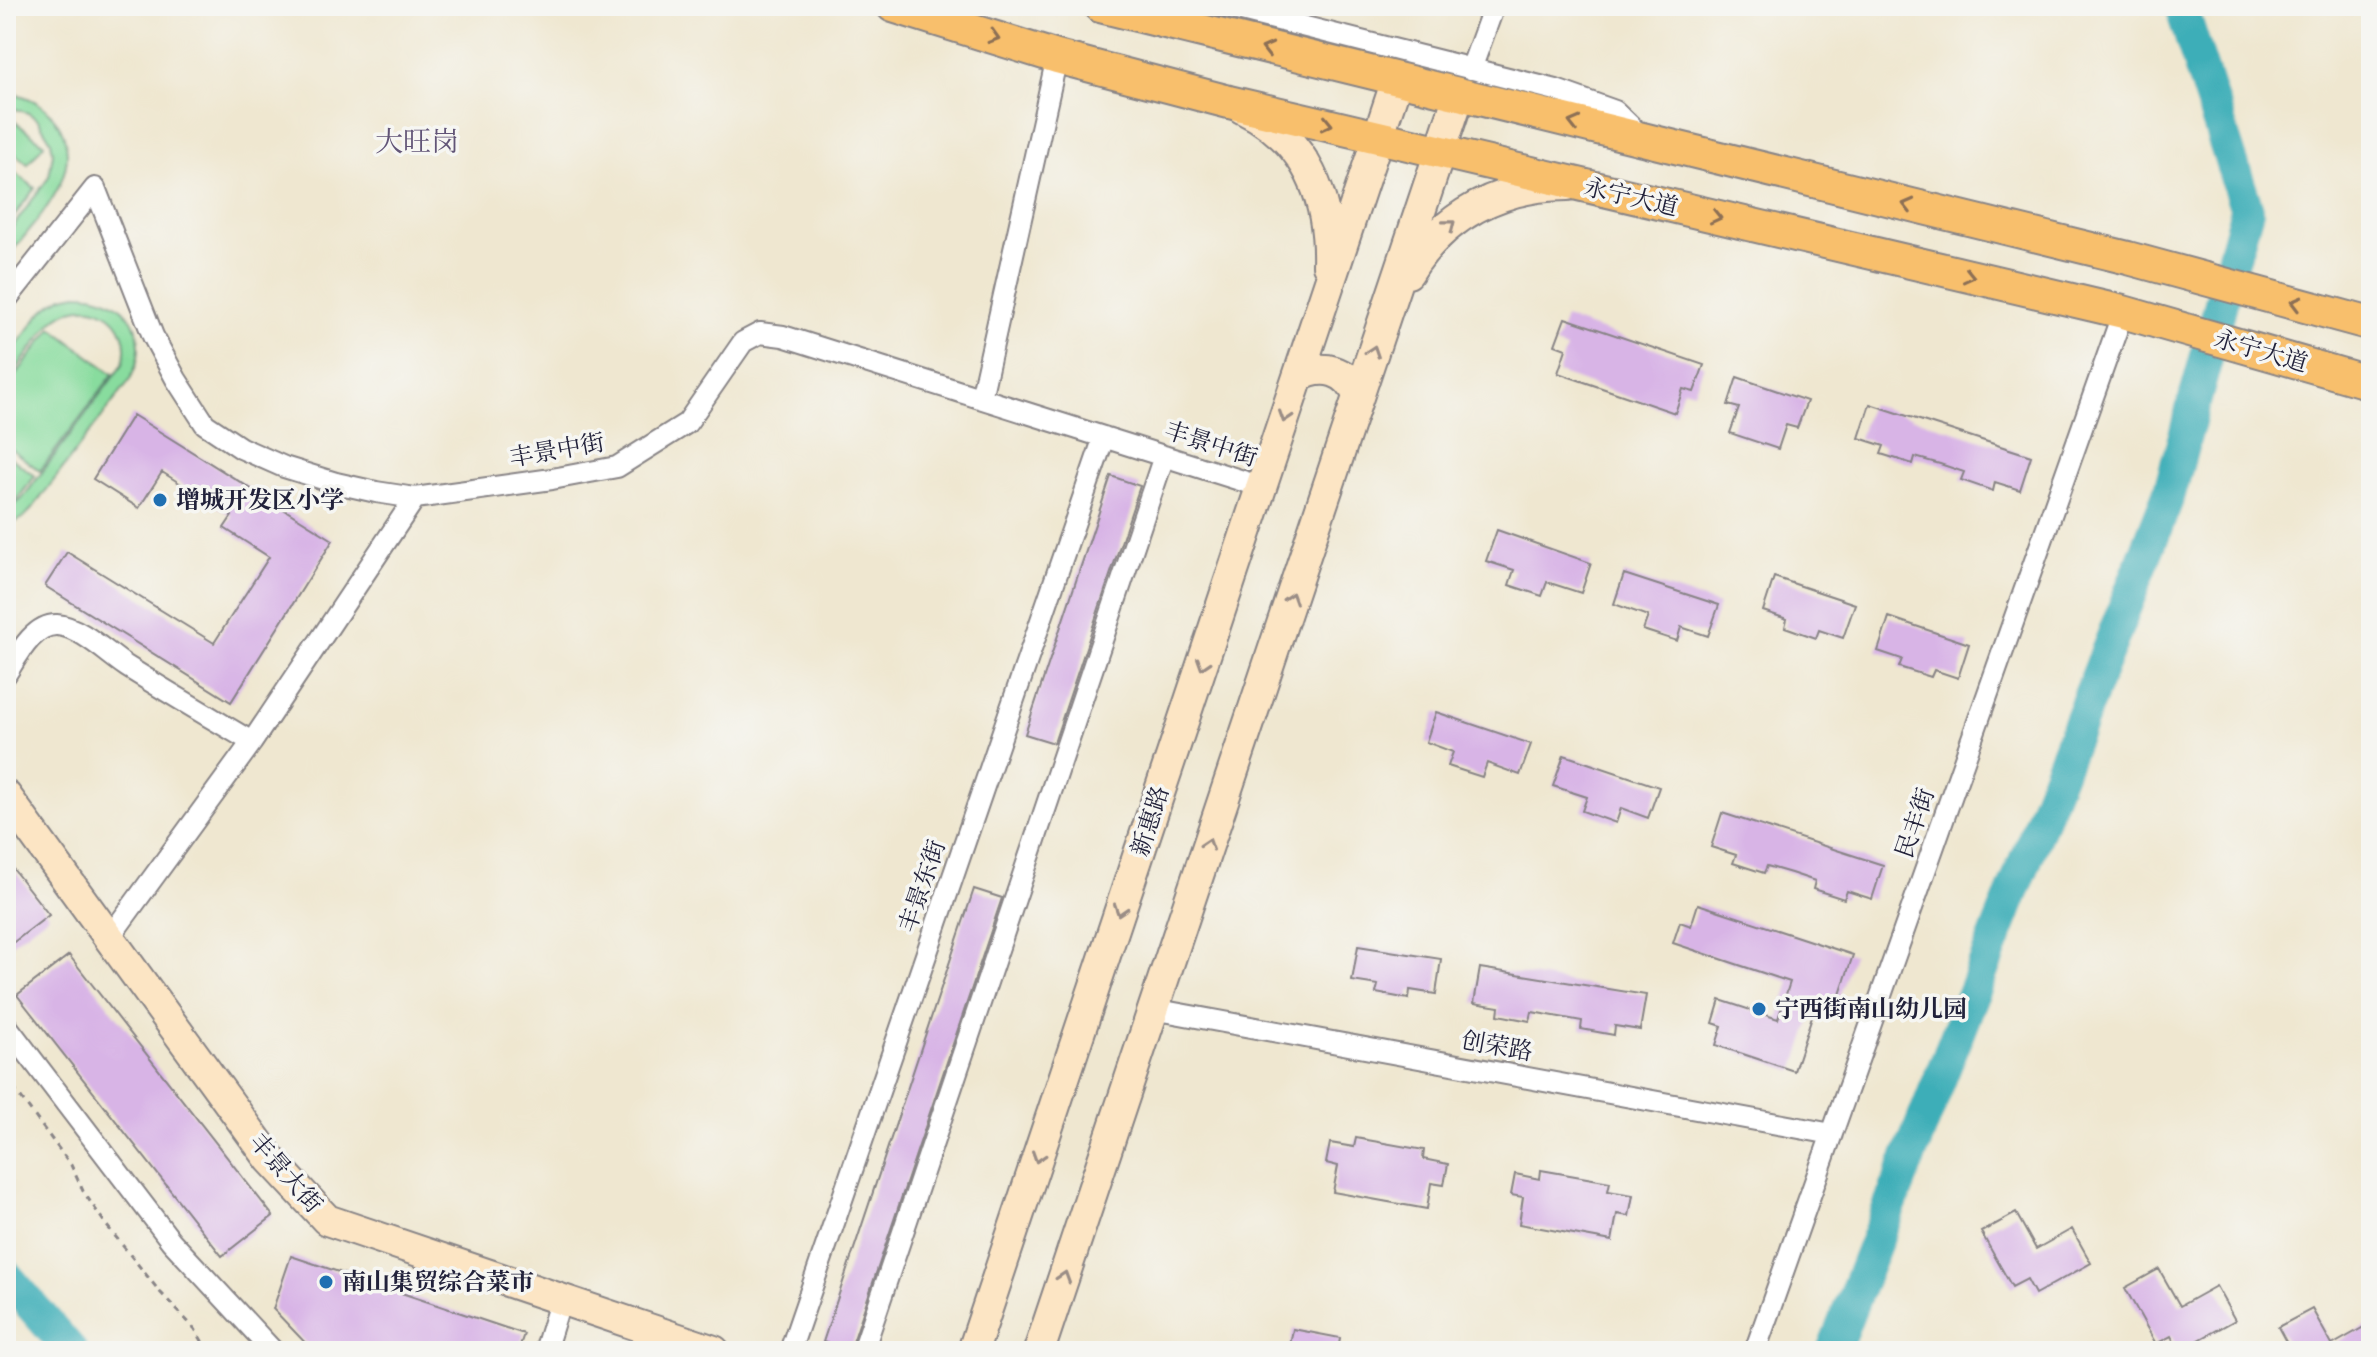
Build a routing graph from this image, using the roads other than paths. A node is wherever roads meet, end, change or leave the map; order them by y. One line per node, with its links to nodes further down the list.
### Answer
1 (893, 6): 5 (main road, 永宁大道, one-way to 5)
2 (1222, 6): 7 (street)
3 (1494, 6): 7 (street)
4 (1124, 8): 6 (main road, one-way to 4)
5 (1057, 57): 8 (main road, 永宁大道); 20 (street)
6 (1397, 80): 7 (main road); 9 (main road, 新惠路)
7 (1465, 82): 10 (main road); 16 (main road, one-way to 7)
8 (1229, 102): 9 (main road, 永宁大道, one-way to 9); 12 (main road)
9 (1379, 136): 10 (main road, 永宁大道); 12 (main road, 新惠路)
10 (1440, 150): 11 (main road, 永宁大道); 14 (main road)
11 (1581, 186): 14 (main road, one-way to 11); 15 (main road, 永宁大道, one-way to 15)
12 (1327, 290): 17 (main road, 新惠路)
13 (6, 300): 24 (street, 丰景中街)
14 (1387, 310): 19 (main road, one-way to 14)
15 (2123, 312): 18 (main road, 永宁大道); 31 (street, 民丰街)
16 (2371, 324)
17 (1298, 377): 19 (main road); 23 (main road, 新惠路, one-way to 23)
18 (2371, 383)
19 (1358, 396): 29 (main road, one-way to 19)
20 (981, 398): 21 (street, 丰景中街); 24 (street, 丰景中街)
21 (1104, 437): 22 (street, 丰景中街); 36 (street, 丰景东街)
22 (1164, 456): 23 (street, 丰景中街); 37 (street)
23 (1262, 487): 38 (main road, 新惠路, one-way to 38)
24 (415, 498): 26 (street)
25 (6, 674): 26 (street)
26 (252, 742): 28 (street)
27 (6, 796): 28 (main road, 丰景大街)
28 (109, 938): 32 (main road, 丰景大街)
29 (1153, 1009): 31 (street, 创荣路); 39 (main road, one-way to 29)
30 (6, 1025): 33 (street)
31 (1832, 1134): 40 (street, 民丰街)
32 (561, 1299): 34 (street); 35 (main road, 丰景大街)
33 (273, 1351)
34 (545, 1351)
35 (714, 1351)
36 (790, 1351)
37 (863, 1351)
38 (973, 1351)
39 (1039, 1351)
40 (1755, 1351)

